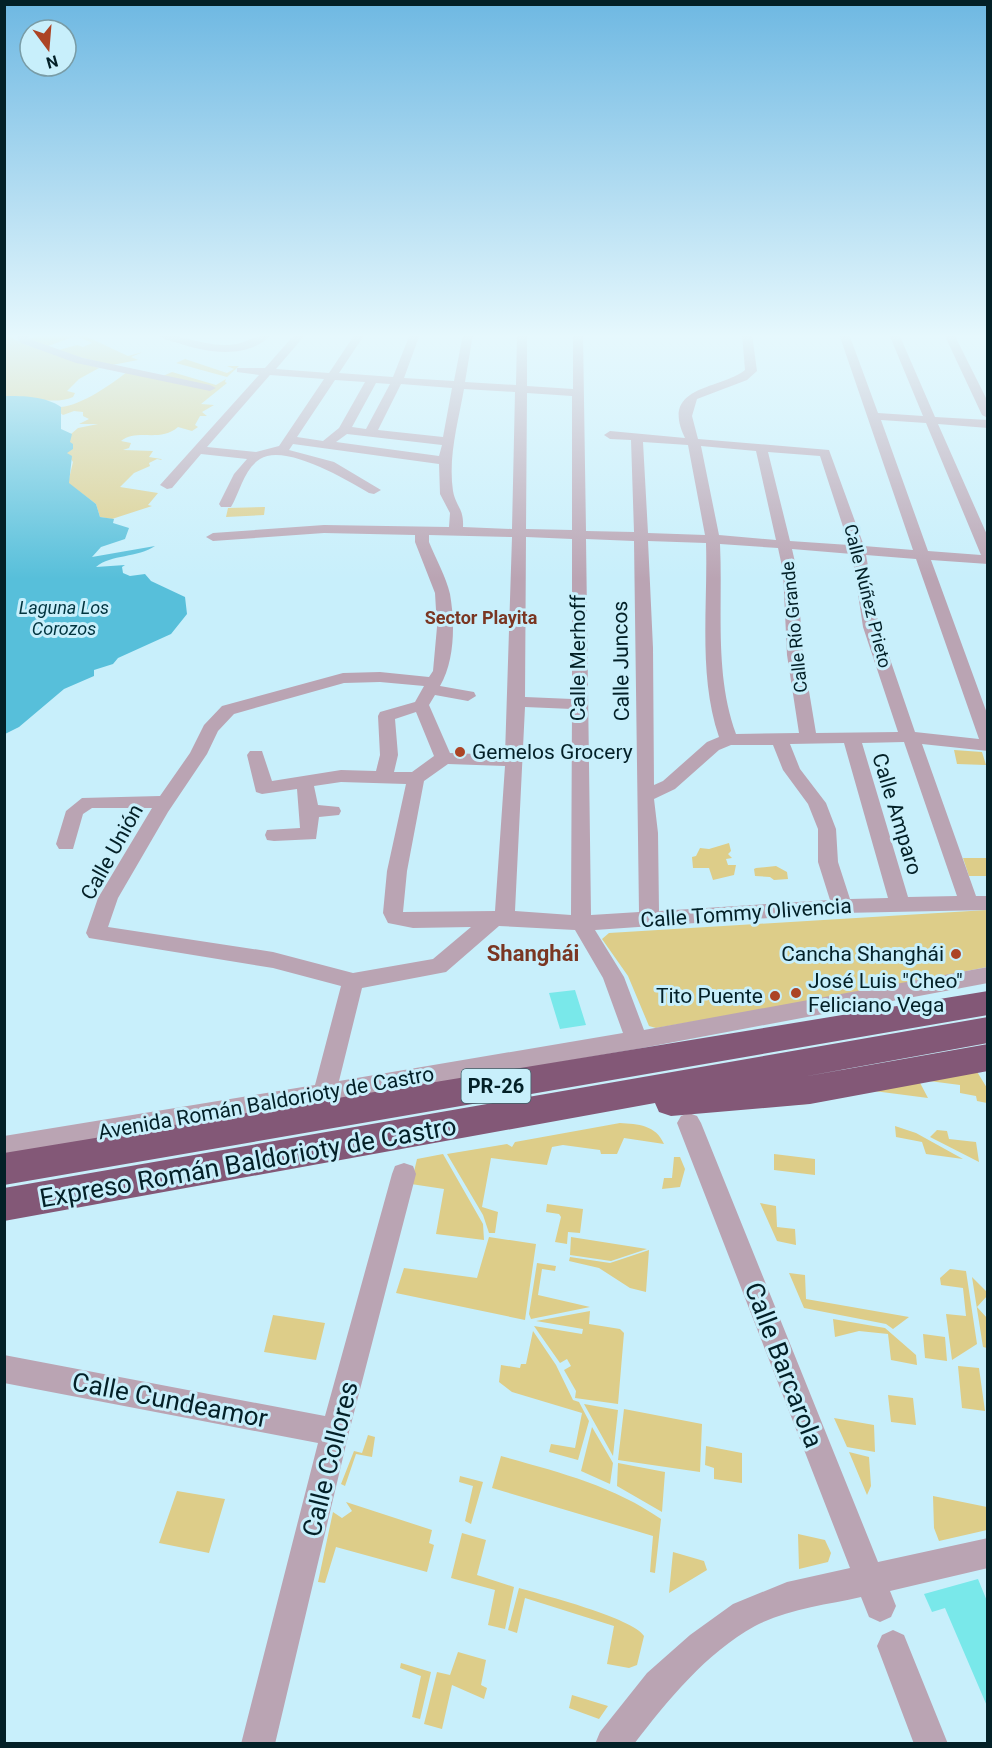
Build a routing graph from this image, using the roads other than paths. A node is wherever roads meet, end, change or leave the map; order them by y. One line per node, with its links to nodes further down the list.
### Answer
1 (230, 416): 22 (street)
2 (306, 416): 17 (street)
3 (352, 416): 13 (street)
4 (379, 416): 14 (street)
5 (454, 416): 18 (street)
6 (521, 416): 31 (street)
7 (578, 416): 32 (street, Calle Merhoff)
8 (686, 416): 19 (street)
9 (873, 416): 11 (street); 38 (street)
10 (929, 416): 11 (street)
11 (931, 420): 12 (street); 39 (street)
12 (987, 424)
13 (344, 430): 14 (street); 20 (street)
14 (370, 433): 18 (street)
15 (610, 435): 16 (street)
16 (637, 437): 19 (street); 34 (street, Calle Juncos)
17 (290, 440): 20 (street); 23 (street)
18 (450, 442): 25 (street)
19 (694, 442): 21 (street); 35 (street)
20 (325, 444): 25 (street)
21 (761, 447): 36 (street, Calle Río Grande); 37 (street, Calle Núñez Prieto)
22 (200, 450): 24 (street); 26 (street)
23 (279, 451): 24 (street); 27 (street)
24 (256, 456): 28 (street)
25 (445, 461): 30 (street)
26 (167, 484)
27 (374, 490)
28 (226, 504)
29 (422, 530): 30 (street); 33 (street); 41 (street)
30 (456, 531): 31 (street)
31 (521, 534): 32 (street); 43 (street)
32 (579, 536): 34 (street); 44 (street, Calle Merhoff)
33 (213, 537)
34 (639, 537): 35 (street); 59 (street, Calle Juncos)
35 (713, 539): 36 (street); 50 (street)
36 (784, 543): 37 (street); 47 (street, Calle Río Grande)
37 (858, 550): 38 (street); 49 (street, Calle Núñez Prieto)
38 (921, 555): 40 (street); 51 (street)
39 (987, 555)
40 (987, 560)
41 (432, 686): 42 (street, Calle Unión); 45 (street); 60 (street, Calle Unión)
42 (468, 696)
43 (517, 702): 44 (street); 55 (street)
44 (578, 704): 70 (street, Calle Merhoff)
45 (421, 705): 54 (street); 56 (street)
46 (850, 736): 47 (street); 49 (street); 66 (street, Calle Amparo)
47 (808, 737): 48 (street)
48 (779, 738): 50 (street); 67 (street)
49 (910, 738): 52 (street); 65 (street, Calle Núñez Prieto)
50 (729, 740): 59 (street)
51 (987, 741)
52 (987, 746)
53 (256, 755): 58 (street)
54 (444, 758): 55 (street); 57 (street)
55 (512, 761): 68 (street)
56 (384, 776): 57 (street); 58 (street)
57 (416, 778): 68 (street, Calle Tommy Olivencia)
58 (305, 783): 61 (street)
59 (645, 796): 69 (street, Calle Juncos)
60 (166, 802): 64 (street); 72 (street, Calle Unión)
61 (310, 811): 62 (street); 63 (street)
62 (332, 811)
63 (274, 836)
64 (66, 844)
65 (978, 903): 66 (street, Calle Tommy Olivencia)
66 (900, 904): 67 (street, Calle Tommy Olivencia)
67 (842, 906): 69 (street, Calle Tommy Olivencia)
68 (499, 919): 70 (street, Calle Tommy Olivencia); 72 (street, Calle Unión)
69 (649, 919): 70 (street, Calle Tommy Olivencia)
70 (580, 923): 75 (street)
71 (987, 975): 75 (street, Avenida Román Baldorioty de Castro)
72 (353, 981): 77 (street)
73 (987, 1003): 81 (highway, Expreso Román Baldorioty de Castro / PR-26)
74 (987, 1030): 78 (highway, Expreso Román Baldorioty de Castro / PR-26)
75 (637, 1040): 77 (street, Avenida Román Baldorioty de Castro)
76 (987, 1057): 78 (highway)
77 (324, 1094): 80 (street, Avenida Román Baldorioty de Castro)
78 (552, 1107): 83 (highway, Expreso Román Baldorioty de Castro / PR-26)
79 (689, 1123): 87 (street, Calle Barcarola)
80 (4, 1147)
81 (4, 1169)
82 (404, 1174): 85 (street, Calle Collores)
83 (4, 1205)
84 (4, 1369): 85 (street, Calle Cundeamor)
85 (336, 1432): 89 (street, Calle Collores)
86 (987, 1553): 87 (street)
87 (874, 1593): 90 (street)
88 (893, 1646): 91 (street)
89 (258, 1743)
90 (612, 1743)
91 (931, 1743)

